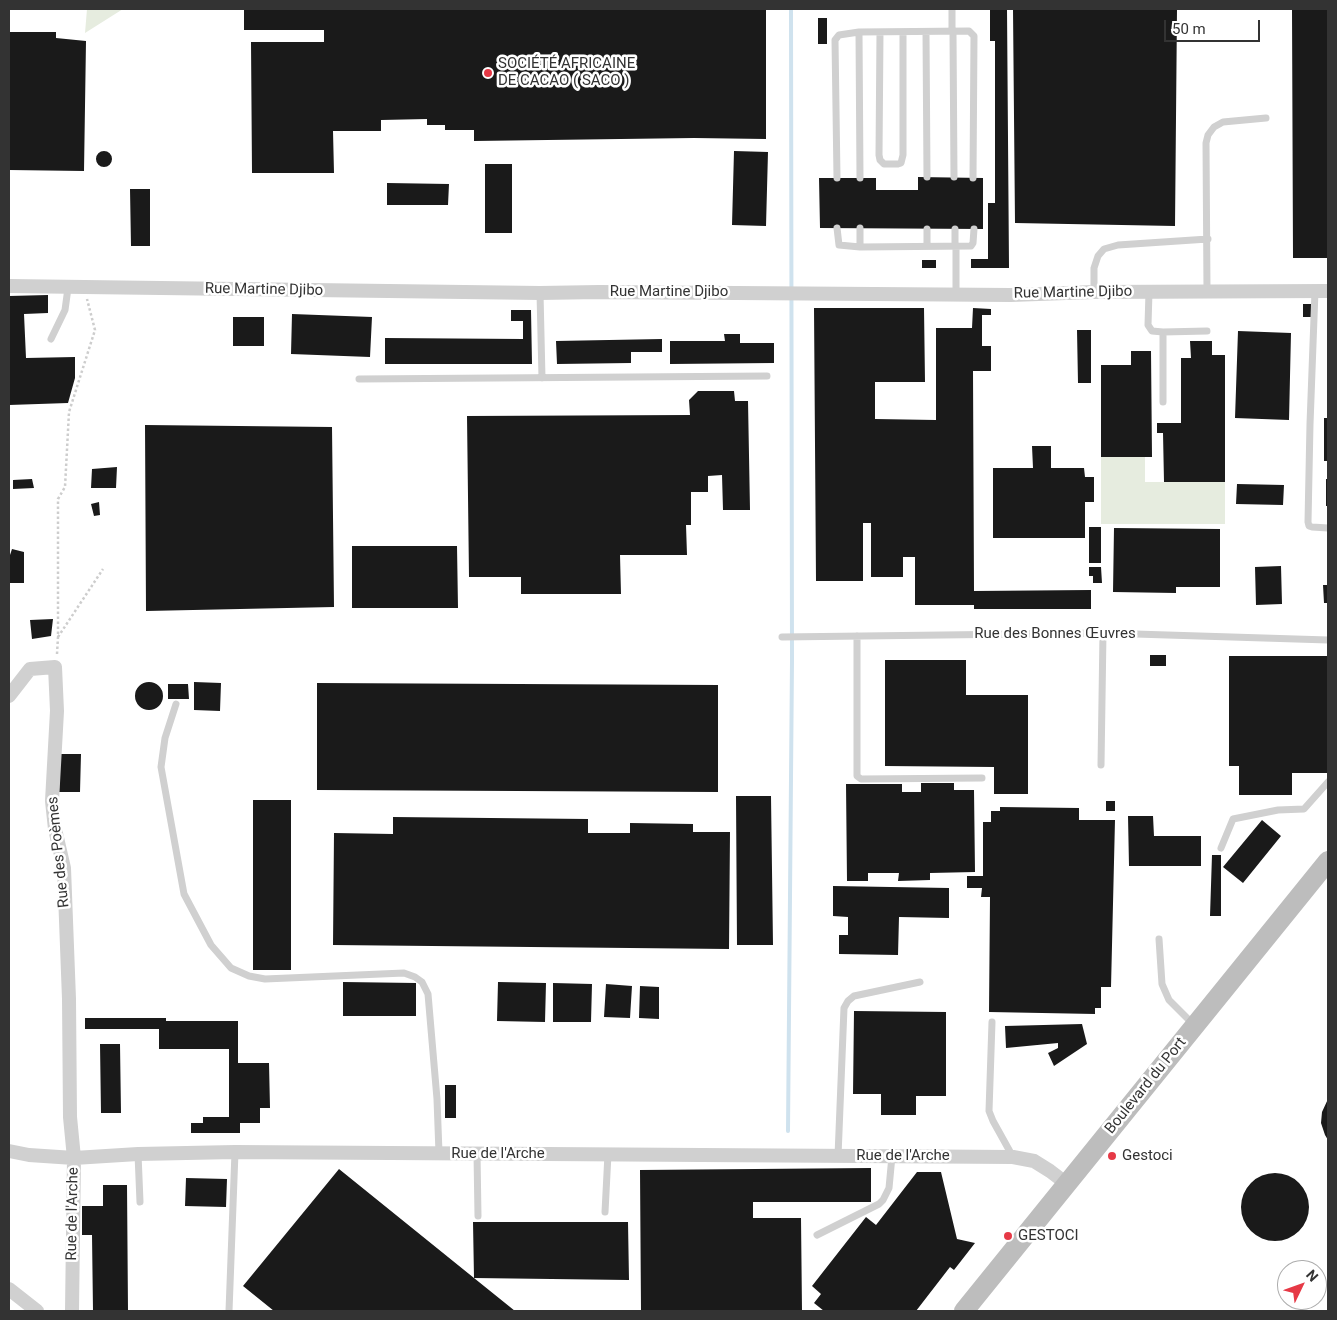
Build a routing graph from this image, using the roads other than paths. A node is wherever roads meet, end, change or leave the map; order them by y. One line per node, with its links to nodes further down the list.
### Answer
1 (952, 9): 6 (lane)
2 (859, 32): 3 (lane); 9 (lane); 10 (lane)
3 (880, 32): 4 (lane); 4 (lane)
4 (903, 32): 5 (lane)
5 (926, 32): 6 (lane); 8 (lane)
6 (953, 32): 11 (lane); 12 (lane)
7 (1266, 118): 18 (lane)
8 (927, 177)
9 (837, 178)
10 (860, 178)
11 (954, 178)
12 (973, 178)
13 (837, 228): 21 (lane)
14 (860, 228): 21 (lane)
15 (927, 229): 19 (lane)
16 (955, 229): 20 (lane)
17 (974, 229): 20 (lane)
18 (1208, 240): 25 (lane); 27 (lane)
19 (927, 245): 20 (lane); 21 (lane)
20 (955, 245): 29 (lane)
21 (860, 246)
22 (9, 286): 23 (street, Rue Martine Djibo)
23 (68, 288): 28 (street, Rue Martine Djibo); 32 (lane)
24 (1322, 291): 27 (street, Rue Martine Djibo); 37 (lane)
25 (1094, 292): 26 (street, Rue Martine Djibo); 29 (street, Rue Martine Djibo)
26 (1149, 292): 27 (street, Rue Martine Djibo); 31 (lane)
27 (1207, 292)
28 (540, 293): 29 (street, Rue Martine Djibo); 34 (lane)
29 (956, 294)
30 (1207, 330): 31 (lane)
31 (1163, 332): 36 (lane)
32 (51, 339)
33 (767, 376): 34 (lane)
34 (542, 378): 35 (lane)
35 (359, 379)
36 (1163, 402)
37 (1328, 528)
38 (1103, 633): 39 (lane, Rue des Bonnes Œuvres); 41 (lane, Rue des Bonnes Œuvres); 44 (lane)
39 (857, 636): 40 (lane, Rue des Bonnes Œuvres); 45 (lane)
40 (782, 637)
41 (1328, 640)
42 (9, 696): 62 (street, Rue des Poèmes)
43 (176, 704): 55 (lane)
44 (1101, 765)
45 (982, 778)
46 (1328, 782): 47 (lane)
47 (1221, 848)
48 (1328, 861): 52 (main road, Boulevard du Port)
49 (1159, 939): 52 (lane)
50 (920, 982): 59 (lane)
51 (992, 1022): 61 (lane)
52 (1195, 1026): 63 (main road, Boulevard du Port)
53 (9, 1151): 62 (street)
54 (235, 1152): 55 (street, Rue de l'Arche); 56 (street, Rue de l'Arche); 71 (lane)
55 (439, 1153): 57 (street, Rue de l'Arche)
56 (138, 1154): 62 (street, Rue de l'Arche); 64 (lane)
57 (477, 1154): 58 (street, Rue de l'Arche); 66 (lane)
58 (608, 1154): 59 (street, Rue de l'Arche); 65 (lane)
59 (838, 1156): 60 (street, Rue de l'Arche)
60 (892, 1156): 61 (street, Rue de l'Arche); 67 (lane)
61 (1013, 1157): 63 (street, Rue de l'Arche)
62 (74, 1158): 70 (street, Rue de l'Arche)
63 (1066, 1184): 72 (main road, Boulevard du Port)
64 (140, 1202)
65 (605, 1212)
66 (478, 1216)
67 (817, 1235)
68 (9, 1288): 69 (street)
69 (37, 1311)
70 (72, 1311)
71 (229, 1311)
72 (964, 1311)

